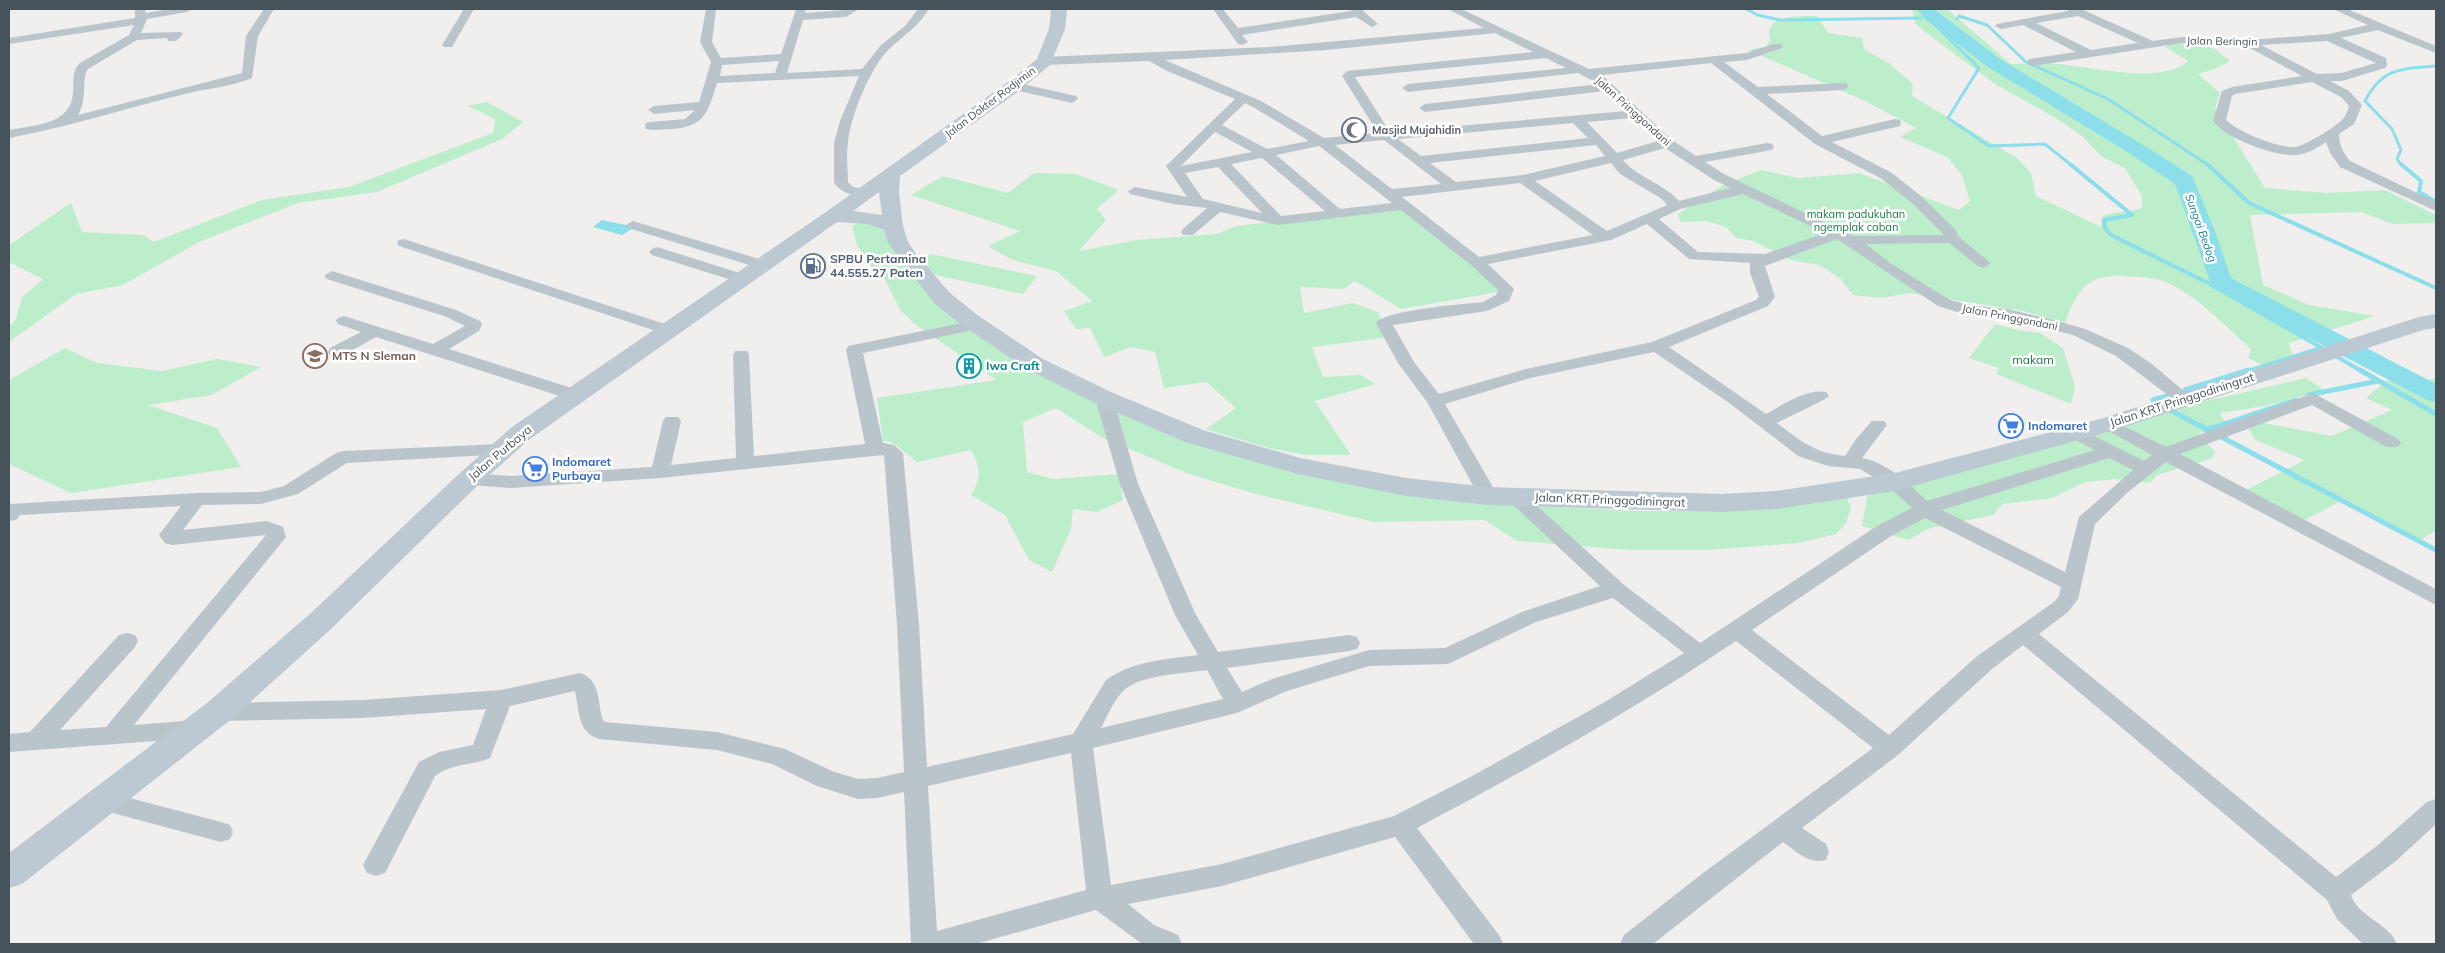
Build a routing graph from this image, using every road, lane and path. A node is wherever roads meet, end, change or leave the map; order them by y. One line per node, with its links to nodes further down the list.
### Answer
1 (187, 9): 14 (street)
2 (269, 9): 57 (street)
3 (470, 9): 27 (street)
4 (711, 9): 37 (street)
5 (854, 9): 13 (street)
6 (924, 9): 41 (street)
7 (1059, 9): 36 (main road, Jalan Dokter Radjimin)
8 (1218, 9): 20 (street)
9 (1453, 9): 19 (street, Jalan Pringgondani)
10 (2338, 9): 18 (street)
11 (2076, 10): 15 (street); 26 (street)
12 (1357, 11): 16 (street); 20 (street)
13 (800, 13): 33 (street)
14 (141, 15): 21 (street); 24 (street)
15 (2024, 20): 17 (street); 32 (street)
16 (1372, 24)
17 (2001, 26)
18 (2381, 26): 22 (street, Jalan Beringin); 29 (street)
19 (1494, 30): 30 (street); 31 (street, Jalan Pringgondani)
20 (1236, 32): 30 (street)
21 (134, 37): 23 (street); 57 (street)
22 (2329, 37): 25 (street, Jalan Beringin); 43 (street)
23 (172, 39)
24 (9, 41)
25 (2248, 43): 26 (street, Jalan Beringin); 43 (street)
26 (2150, 44): 32 (street, Jalan Beringin)
27 (448, 45)
28 (1778, 46): 35 (street)
29 (2436, 50)
30 (1249, 52): 34 (street)
31 (1546, 54): 39 (street); 40 (street, Jalan Pringgondani)
32 (2090, 54): 38 (street, Jalan Beringin)
33 (786, 56): 37 (street); 42 (street)
34 (1151, 57): 36 (street); 51 (street)
35 (1713, 59): 40 (street); 49 (street)
36 (1044, 61): 45 (main road, Jalan Dokter Radjimin)
37 (717, 62): 44 (street)
38 (2033, 62)
39 (1394, 70): 48 (street); 64 (street)
40 (1584, 71): 47 (street, Jalan Pringgondani); 48 (street)
41 (867, 72): 42 (street); 82 (street)
42 (780, 77): 44 (street)
43 (2312, 78): 62 (street); 62 (street)
44 (714, 80): 52 (street)
45 (1014, 86): 50 (street); 77 (main road, Jalan Dokter Radjimin)
46 (1842, 86): 49 (street)
47 (1607, 87): 53 (street); 55 (street, Jalan Pringgondani)
48 (1408, 88): 53 (street)
49 (1756, 91): 66 (street)
50 (1072, 99)
51 (1239, 102): 60 (street); 67 (street)
52 (702, 105): 54 (street); 59 (street)
53 (1424, 108): 61 (street)
54 (654, 110)
55 (1635, 114): 56 (street); 68 (street, Jalan Pringgondani)
56 (1576, 119): 61 (street); 65 (street)
57 (61, 123): 63 (street)
58 (1894, 123): 66 (street)
59 (651, 126)
60 (1214, 126): 70 (street); 76 (street)
61 (1444, 131): 64 (street); 71 (street)
62 (2332, 132): 87 (street)
63 (9, 134)
64 (1386, 136): 67 (street); 73 (street)
65 (1598, 141): 71 (street); 72 (street)
66 (1820, 141): 97 (street)
67 (1322, 142): 70 (street); 84 (street)
68 (1667, 144): 72 (street); 74 (street, Jalan Pringgondani)
69 (1767, 147): 74 (street)
70 (1266, 154): 75 (street); 88 (street)
71 (1463, 156): 73 (street)
72 (1614, 159): 78 (street); 85 (street)
73 (1418, 160): 79 (street)
74 (1695, 160): 80 (street, Jalan Pringgondani)
75 (1222, 163): 76 (street); 91 (street)
76 (1176, 171): 83 (street)
77 (891, 175): 82 (main road, Jalan Dokter Radjimin); 93 (main road, Jalan KRT Pringgodiningrat)
78 (1523, 179): 79 (street); 96 (street)
79 (1452, 186): 84 (street)
80 (1744, 189): 85 (street); 95 (street, Jalan Pringgondani)
81 (1135, 191): 83 (street)
82 (865, 193): 89 (main road, Jalan Purbaya)
83 (1198, 202): 86 (street)
84 (1394, 202): 88 (street); 102 (street)
85 (1676, 205): 90 (street)
86 (1217, 207): 91 (street); 94 (street)
87 (2436, 207)
88 (1337, 214): 91 (street)
89 (833, 216): 93 (main road); 104 (main road, Jalan Purbaya)
90 (1650, 219): 96 (street); 101 (street)
91 (1278, 221)
92 (634, 225): 104 (street)
93 (893, 226): 108 (main road, Jalan KRT Pringgodiningrat)
94 (1188, 232)
95 (1836, 234): 98 (street, Jalan Pringgondani); 101 (street)
96 (1606, 237): 102 (street)
97 (1953, 238): 98 (street); 103 (street)
98 (1851, 240): 119 (street, Jalan Pringgondani)
99 (404, 243): 110 (street)
100 (657, 252): 104 (street)
101 (1766, 259): 111 (street)
102 (1476, 262): 120 (street)
103 (1983, 263)
104 (751, 271): 110 (main road, Jalan Purbaya)
105 (332, 276): 112 (street)
106 (344, 321): 109 (street)
107 (2427, 323): 115 (main road, Jalan KRT Pringgodiningrat)
108 (977, 325): 118 (main road, Jalan KRT Pringgodiningrat); 127 (street)
109 (376, 330): 112 (street); 113 (street)
110 (668, 330): 116 (main road, Jalan Purbaya)
111 (1657, 346): 120 (street); 123 (street)
112 (435, 350): 116 (street)
113 (336, 352)
114 (741, 355): 132 (street)
115 (2303, 362): 119 (main road, Jalan KRT Pringgodiningrat)
116 (575, 395): 128 (main road, Jalan Purbaya)
117 (1820, 396): 123 (street)
118 (1104, 398): 137 (main road, Jalan KRT Pringgodiningrat); 150 (street)
119 (2183, 398): 122 (main road, Jalan KRT Pringgodiningrat)
120 (1435, 401): 137 (street)
121 (672, 420): 134 (street)
122 (2120, 420): 125 (main road, Jalan KRT Pringgodiningrat); 130 (street); 130 (street)
123 (1765, 422): 131 (street)
124 (1878, 424): 131 (street)
125 (2076, 433): 129 (street); 136 (main road, Jalan KRT Pringgodiningrat)
126 (2392, 443): 130 (street)
127 (875, 449): 132 (street); 159 (street)
128 (501, 450): 135 (main road, Jalan Purbaya); 139 (street)
129 (2111, 451): 133 (street); 140 (street)
130 (2162, 451): 133 (street); 144 (street)
131 (1851, 461): 136 (street)
132 (745, 464): 134 (street)
133 (2146, 469): 142 (street)
134 (660, 472): 135 (street)
135 (469, 479): 153 (main road, Jalan Purbaya)
136 (1895, 482): 138 (main road, Jalan KRT Pringgodiningrat); 140 (street)
137 (1488, 496): 138 (main road, Jalan KRT Pringgodiningrat)
138 (1516, 498): 143 (street)
139 (197, 499): 141 (street); 154 (street)
140 (1924, 509): 142 (street); 145 (street)
141 (9, 515)
142 (2072, 584): 146 (street)
143 (1616, 589): 149 (street); 152 (street)
144 (2436, 598)
145 (1737, 630): 149 (street); 158 (street)
146 (2025, 635): 158 (street); 168 (street)
147 (127, 641): 155 (street)
148 (1349, 643): 150 (street)
149 (1700, 654): 162 (street)
150 (1213, 661): 152 (street); 156 (street)
151 (501, 699): 153 (street); 159 (street); 166 (street)
152 (1237, 704): 156 (street)
153 (207, 720): 154 (street); 160 (main road, Jalan Purbaya)
154 (113, 734): 155 (street)
155 (35, 742): 157 (street)
156 (1082, 742): 159 (street); 169 (street)
157 (9, 744)
158 (1890, 748): 163 (street)
159 (916, 780): 170 (street)
160 (103, 801): 164 (street); 167 (main road, Jalan Purbaya)
161 (2436, 809): 168 (street)
162 (1400, 825): 169 (street); 173 (street)
163 (1783, 828): 165 (street); 174 (street)
164 (221, 832)
165 (1817, 852)
166 (376, 865)
167 (9, 873)
168 (2338, 894): 175 (street)
169 (1100, 898): 171 (street); 172 (street)
170 (924, 944)
171 (934, 944)
172 (1169, 944)
173 (1490, 944)
174 (1633, 944)
175 (2382, 944)

